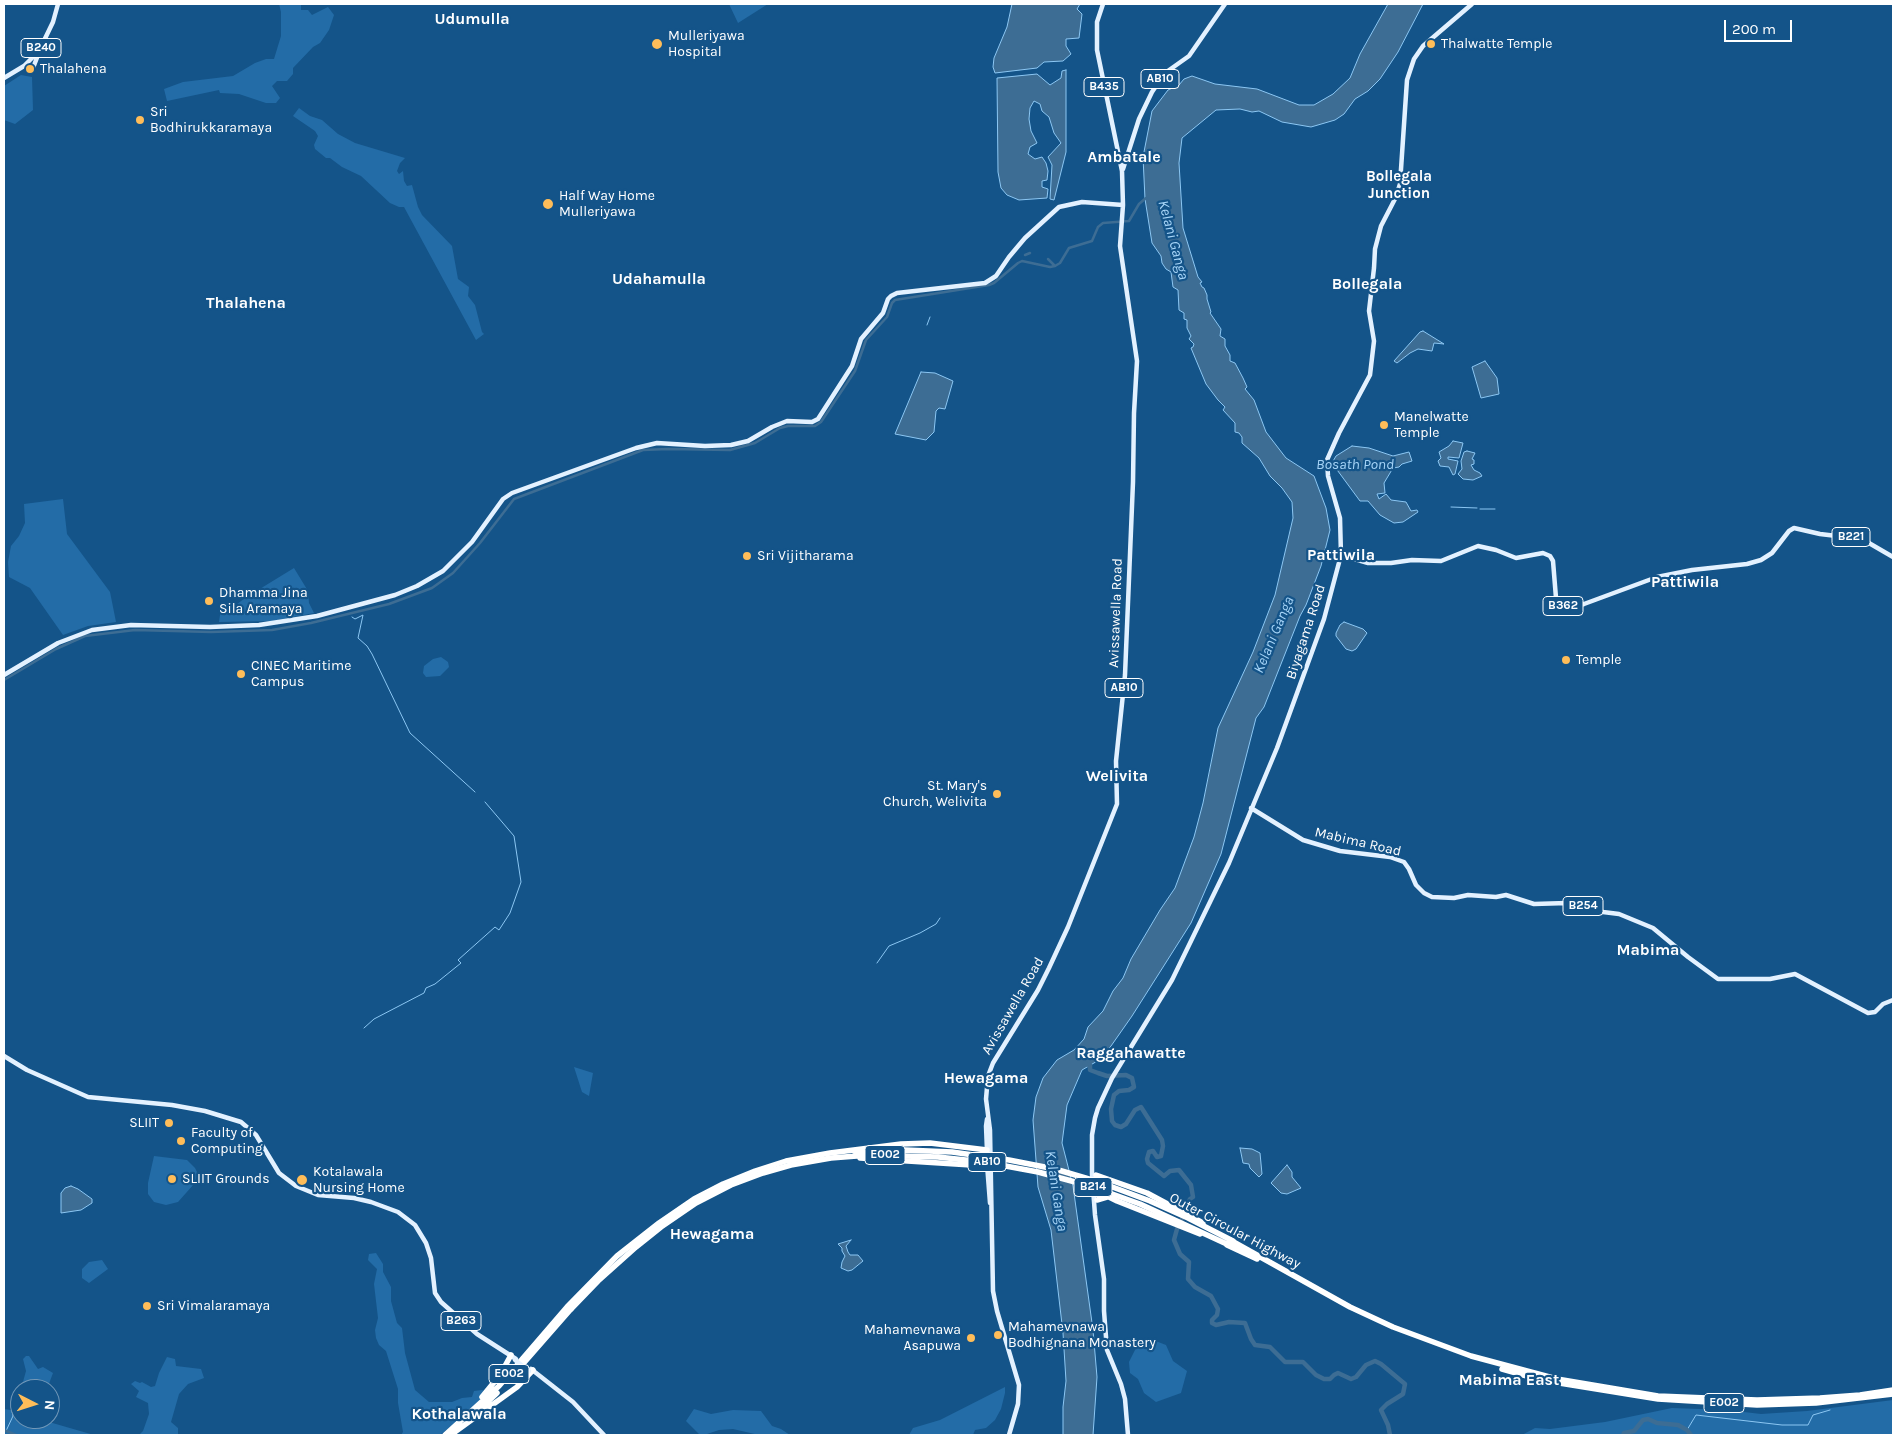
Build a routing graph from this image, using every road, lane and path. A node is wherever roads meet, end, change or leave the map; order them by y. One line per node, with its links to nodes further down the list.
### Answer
1 (58, 4): 5 (main road, B240)
2 (1103, 4): 8 (main road, B435)
3 (1225, 4): 8 (main road, AB10)
4 (1472, 4): 11 (main road, Biyagama Road / B214)
5 (39, 51): 6 (main road); 7 (main road, B240)
6 (33, 68)
7 (4, 78)
8 (1122, 171): 9 (main road, AB10)
9 (1123, 205): 13 (main road); 17 (main road, Avissawella Road / AB10)
10 (1813, 532): 11 (main road, B362); 12 (main road, B221)
11 (1341, 555): 14 (main road, Biyagama Road / B214)
12 (1893, 557)
13 (4, 675)
14 (1251, 808): 15 (main road, Mabima Road / B254); 18 (main road, Biyagama Road / B214)
15 (1893, 1000)
16 (4, 1056): 31 (main road, B263)
17 (988, 1116): 19 (main road, Avissawella Road / AB10); 27 (main road, Avissawella Road / AB10)
18 (1093, 1146): 23 (main road, Biyagama Road / B214); 28 (main road, Biyagama Road / B214)
19 (987, 1150): 20 (highway); 22 (main road, Avissawella Road / AB10)
20 (854, 1151): 29 (highway, Outer Circular Highway / E002, bridge); 30 (highway, Outer Circular Highway / E002, bridge)
21 (843, 1157): 22 (highway); 29 (highway, Outer Circular Highway / E002, bridge); 30 (highway, Outer Circular Highway / E002, bridge)
22 (988, 1166): 27 (main road, Avissawella Road / AB10)
23 (1096, 1175): 24 (main road, Biyagama Road / B214); 29 (highway, bridge)
24 (1096, 1191): 25 (highway); 26 (main road, Biyagama Road / B214)
25 (1107, 1197): 26 (highway); 29 (highway, bridge)
26 (1097, 1200): 28 (main road, Biyagama Road / B214)
27 (992, 1207): 39 (main road, Avissawella Road / AB10)
28 (1097, 1227): 40 (main road, Biyagama Road / B214)
29 (1232, 1244): 33 (highway, Outer Circular Highway / E002)
30 (569, 1308): 36 (highway, Outer Circular Highway / E002); 37 (highway, Outer Circular Highway / E002)
31 (513, 1358): 32 (main road, B263, bridge); 36 (highway)
32 (531, 1371): 37 (highway); 38 (main road, B263)
33 (1557, 1381): 34 (highway, Outer Circular Highway / E002); 35 (highway, Outer Circular Highway / E002)
34 (1893, 1390)
35 (1893, 1394)
36 (444, 1435)
37 (451, 1435)
38 (604, 1435)
39 (1010, 1435)
40 (1128, 1435)

